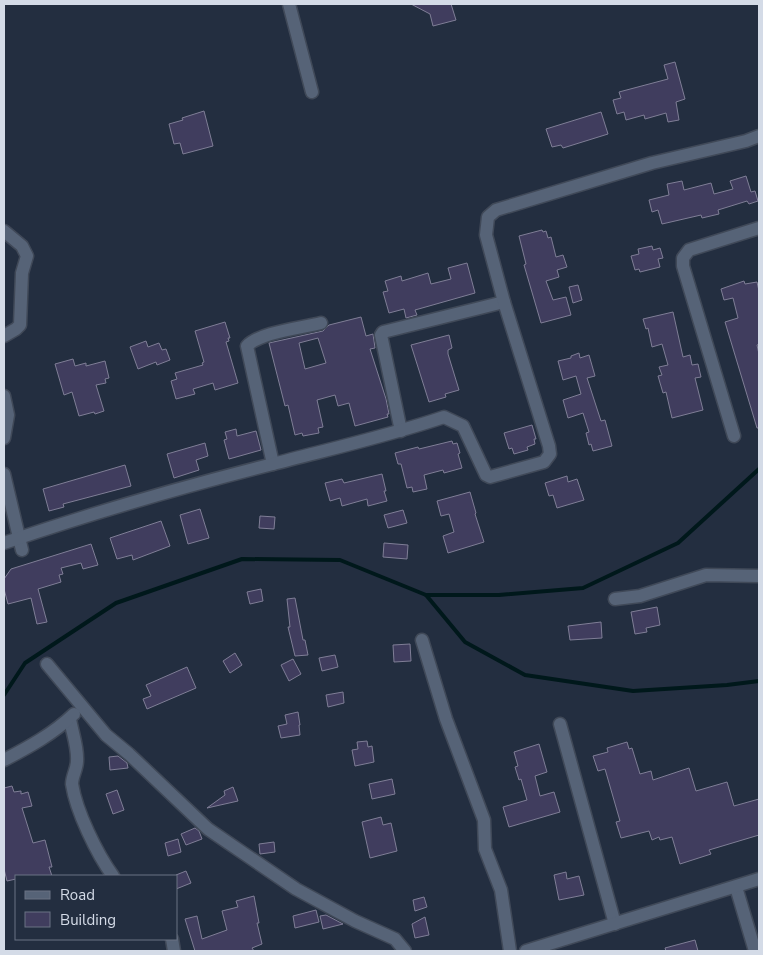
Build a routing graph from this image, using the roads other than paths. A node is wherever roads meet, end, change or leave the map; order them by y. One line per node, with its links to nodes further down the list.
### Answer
1 (289, 4): 2 (street)
2 (312, 92)
3 (759, 136): 6 (street)
4 (759, 228): 11 (street)
5 (4, 232): 8 (street)
6 (504, 302): 10 (street); 10 (street)
7 (321, 323): 13 (street)
8 (4, 336)
9 (4, 396): 12 (street)
10 (401, 430): 13 (street)
11 (734, 436)
12 (4, 438)
13 (272, 464): 16 (street)
14 (4, 474): 16 (street)
15 (4, 543): 16 (street)
16 (21, 544)
17 (759, 576): 18 (street)
18 (616, 600)
19 (422, 640): 30 (street)
20 (47, 664): 21 (street)
21 (83, 706): 22 (street); 29 (street)
22 (70, 719): 24 (street); 25 (street)
23 (560, 724): 28 (street)
24 (4, 760)
25 (113, 875)
26 (759, 880): 27 (street)
27 (736, 887): 28 (street); 32 (street)
28 (615, 924): 31 (street)
29 (405, 951)
30 (510, 951)
31 (526, 951)
32 (755, 951)

